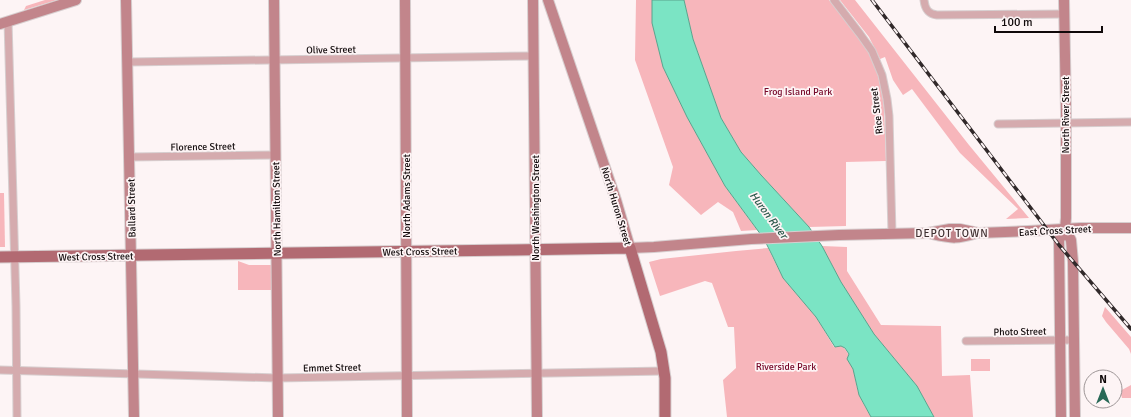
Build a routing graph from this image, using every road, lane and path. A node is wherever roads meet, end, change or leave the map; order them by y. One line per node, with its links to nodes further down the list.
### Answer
1 (76, 0): 11 (street)
2 (126, 0): 15 (street, Ballard Street)
3 (274, 0): 14 (street, North Hamilton Street)
4 (404, 0): 13 (street, North Adams Street)
5 (533, 0): 12 (street, North Washington Street)
6 (548, 0): 25 (street, North Huron Street)
7 (834, 0): 23 (street, Rice Street)
8 (924, 0): 10 (street)
9 (1064, 0): 10 (street, North River Street)
10 (1064, 14): 16 (street, North River Street)
11 (4, 23): 30 (street)
12 (533, 56): 13 (street, Olive Street); 26 (street, North Washington Street)
13 (405, 57): 14 (street, Olive Street); 27 (street, North Adams Street)
14 (274, 59): 15 (street, Olive Street); 19 (street, North Hamilton Street)
15 (128, 62): 20 (street, Ballard Street)
16 (1066, 122): 17 (street); 18 (street); 22 (street, North River Street)
17 (1131, 122)
18 (998, 124)
19 (275, 155): 20 (street, Florence Street); 28 (street, North Hamilton Street)
20 (130, 157): 29 (street, Ballard Street)
21 (1131, 228): 22 (street, East Cross Street)
22 (1065, 229): 23 (street, East Cross Street); 32 (street, North River Street); 33 (street, North River Street)
23 (892, 234): 24 (street, East Cross Street)
24 (839, 235): 25 (street, West Cross Street)
25 (630, 248): 26 (main road, West Cross Street); 37 (main road, North Huron Street)
26 (536, 250): 27 (main road, West Cross Street); 39 (street, North Washington Street)
27 (406, 252): 28 (main road, West Cross Street); 40 (street, North Adams Street)
28 (276, 253): 29 (main road, West Cross Street); 41 (street, North Hamilton Street)
29 (132, 256): 30 (main road, West Cross Street); 38 (street, Ballard Street)
30 (14, 257): 31 (main road, West Cross Street); 36 (street)
31 (0, 258)
32 (1060, 340): 33 (street, Photo Street); 34 (street, Photo Street); 48 (street, North River Street)
33 (1074, 340): 49 (street, North River Street)
34 (966, 341)
35 (0, 370): 36 (street, Emmet Street)
36 (16, 371): 38 (street, Emmet Street); 42 (street)
37 (664, 371): 39 (street, Emmet Street); 47 (main road, North Huron Street)
38 (133, 374): 41 (street, Emmet Street); 43 (street, Ballard Street)
39 (536, 374): 40 (street, Emmet Street); 46 (street, North Washington Street)
40 (407, 376): 41 (street, Emmet Street); 45 (street, North Adams Street)
41 (278, 378): 44 (street, North Hamilton Street)
42 (17, 417)
43 (134, 417)
44 (278, 417)
45 (407, 417)
46 (537, 417)
47 (665, 417)
48 (1061, 417)
49 (1075, 417)

